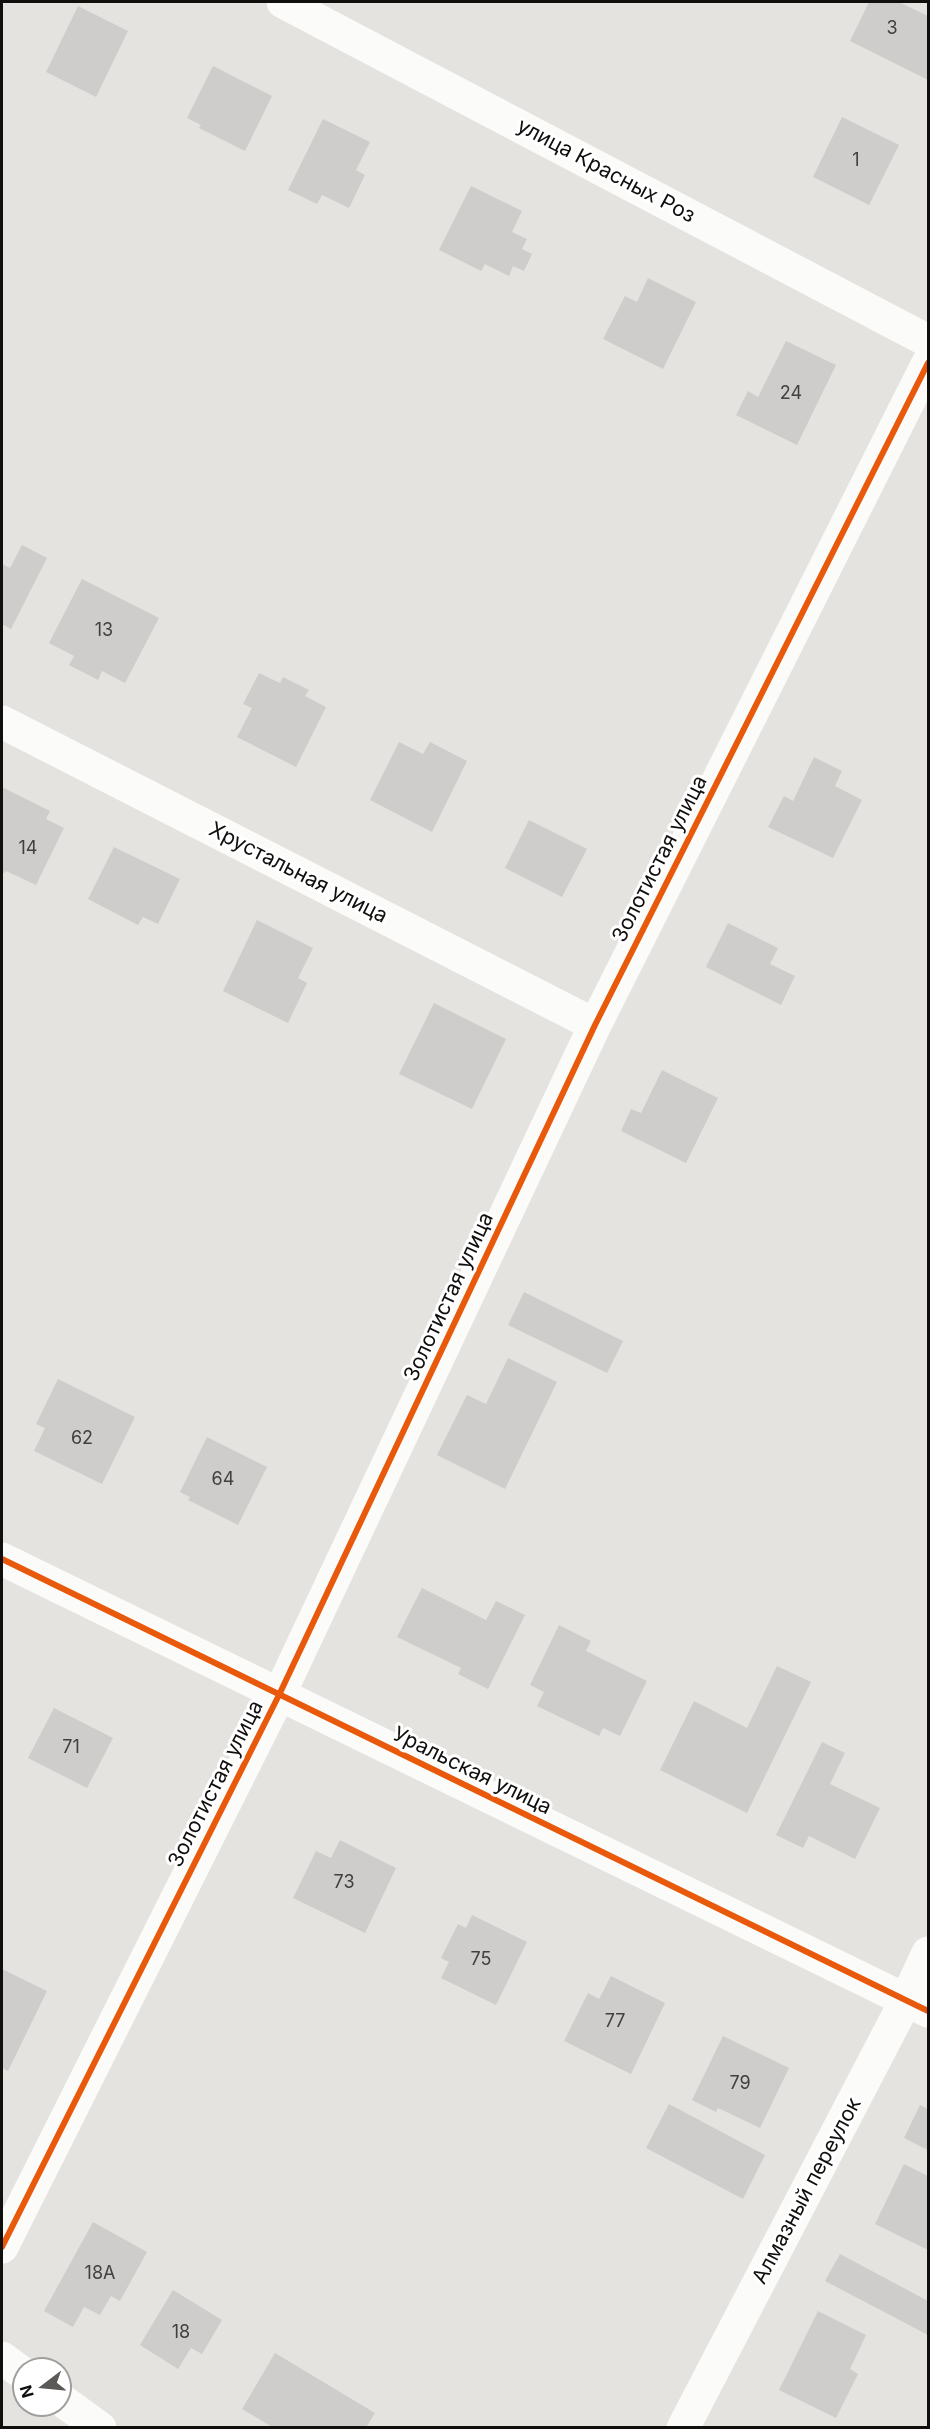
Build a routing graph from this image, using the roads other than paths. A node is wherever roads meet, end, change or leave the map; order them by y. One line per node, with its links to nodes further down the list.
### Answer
1 (284, 2): 2 (street, улица Красных Роз)
2 (928, 341)
3 (928, 363): 5 (street, Золотистая улица)
4 (2, 722): 5 (street, Хрустальная улица)
5 (596, 1025): 7 (street, Золотистая улица)
6 (2, 1559): 7 (street, Уральская улица)
7 (279, 1695): 9 (street, Уральская улица); 10 (street, Золотистая улица)
8 (928, 1953): 9 (street, Алмазный переулок)
9 (917, 2006): 13 (street, Алмазный переулок)
10 (2, 2247)
11 (72, 2407): 12 (street)
12 (100, 2427)
13 (683, 2427)

